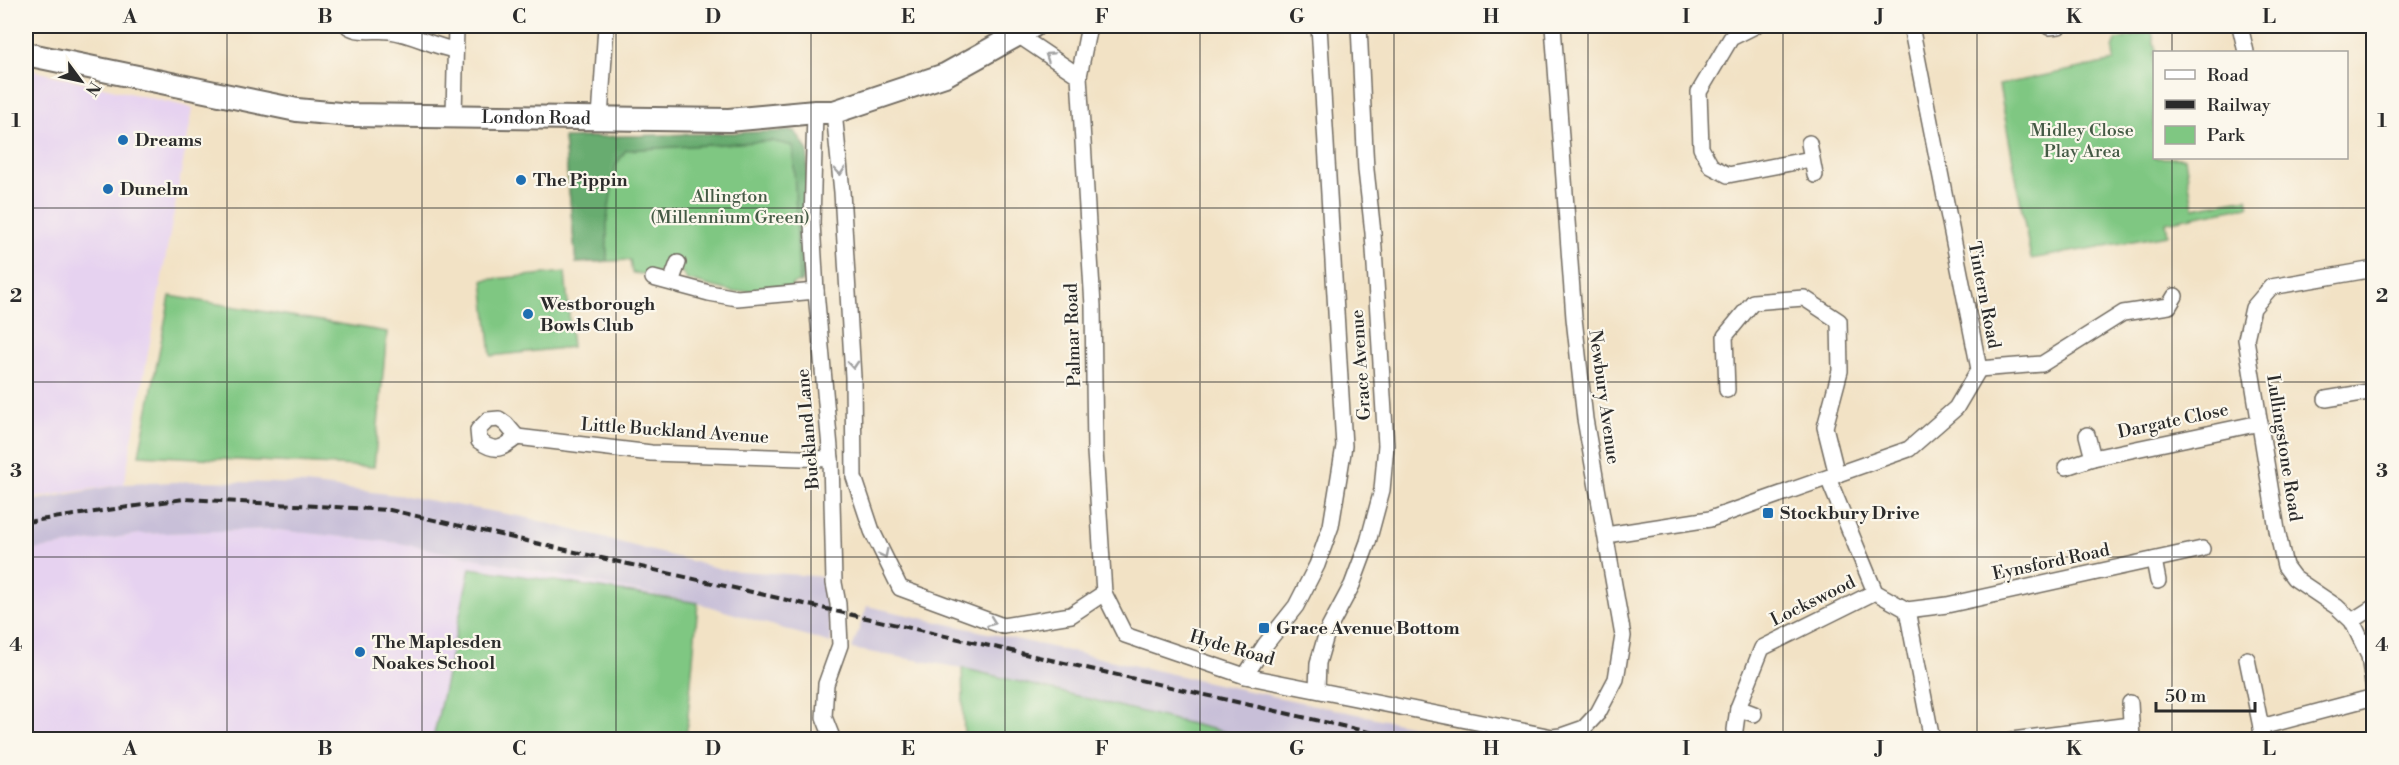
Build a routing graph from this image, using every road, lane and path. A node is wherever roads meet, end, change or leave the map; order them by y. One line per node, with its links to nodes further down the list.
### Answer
1 (348, 26): 12 (street)
2 (456, 26): 12 (street)
3 (606, 26): 18 (street)
4 (1089, 26): 15 (street, Palmar Road)
5 (1319, 26): 49 (street, Grace Avenue)
6 (1359, 26): 50 (street, Grace Avenue)
7 (1553, 26): 39 (street, Newbury Avenue)
8 (1755, 26): 20 (street)
9 (1911, 26): 28 (street, Tintern Road)
10 (2240, 26): 13 (street)
11 (1026, 30): 15 (street, one-way to 11); 16 (main road, London Road)
12 (455, 50): 17 (street)
13 (2246, 51)
14 (26, 54): 17 (main road, London Road)
15 (1079, 76): 43 (street, Palmar Road)
16 (825, 112): 18 (main road, London Road); 26 (street, Buckland Lane); 43 (street, one-way to 43)
17 (454, 116): 18 (main road, London Road)
18 (600, 118)
19 (1809, 143): 20 (street)
20 (1811, 159): 21 (street)
21 (1815, 175)
22 (678, 263): 25 (street)
23 (2373, 269): 32 (street, Lullingstone Road)
24 (653, 278): 25 (street)
25 (671, 282): 26 (street)
26 (816, 291): 36 (street, Buckland Lane)
27 (2175, 296): 28 (street)
28 (1979, 369): 38 (street, Tintern Road)
29 (1727, 390): 38 (street)
30 (2373, 395): 31 (street)
31 (2326, 399)
32 (2260, 423): 35 (street, Dargate Close); 47 (street, Lullingstone Road)
33 (2087, 435): 35 (street)
34 (516, 437): 36 (street, Little Buckland Avenue)
35 (2093, 458): 37 (street, Dargate Close)
36 (831, 459): 60 (street, Buckland Lane)
37 (2066, 467)
38 (1832, 476): 39 (street, Tintern Road); 44 (street)
39 (1606, 535): 59 (street, Newbury Avenue)
40 (2202, 549): 41 (street, Eynsford Road)
41 (2154, 560): 42 (street); 46 (street, Eynsford Road)
42 (2158, 581)
43 (1104, 592): 49 (street, Hyde Road)
44 (1875, 592): 46 (street); 54 (street, Lockswood)
45 (2373, 607): 47 (street)
46 (1907, 610): 61 (street)
47 (2352, 621): 51 (street, Lullingstone Road)
48 (2247, 659): 58 (street)
49 (1245, 676): 50 (street, Hyde Road)
50 (1317, 689): 59 (street, Hyde Road)
51 (2373, 691)
52 (2373, 697): 58 (street)
53 (2130, 703): 57 (street)
54 (1738, 708): 55 (street); 56 (street, Lockswood)
55 (1754, 714)
56 (1735, 730)
57 (2131, 732): 62 (street)
58 (2261, 733)
59 (1552, 737)
60 (832, 740)
61 (1932, 740)
62 (2012, 740)

